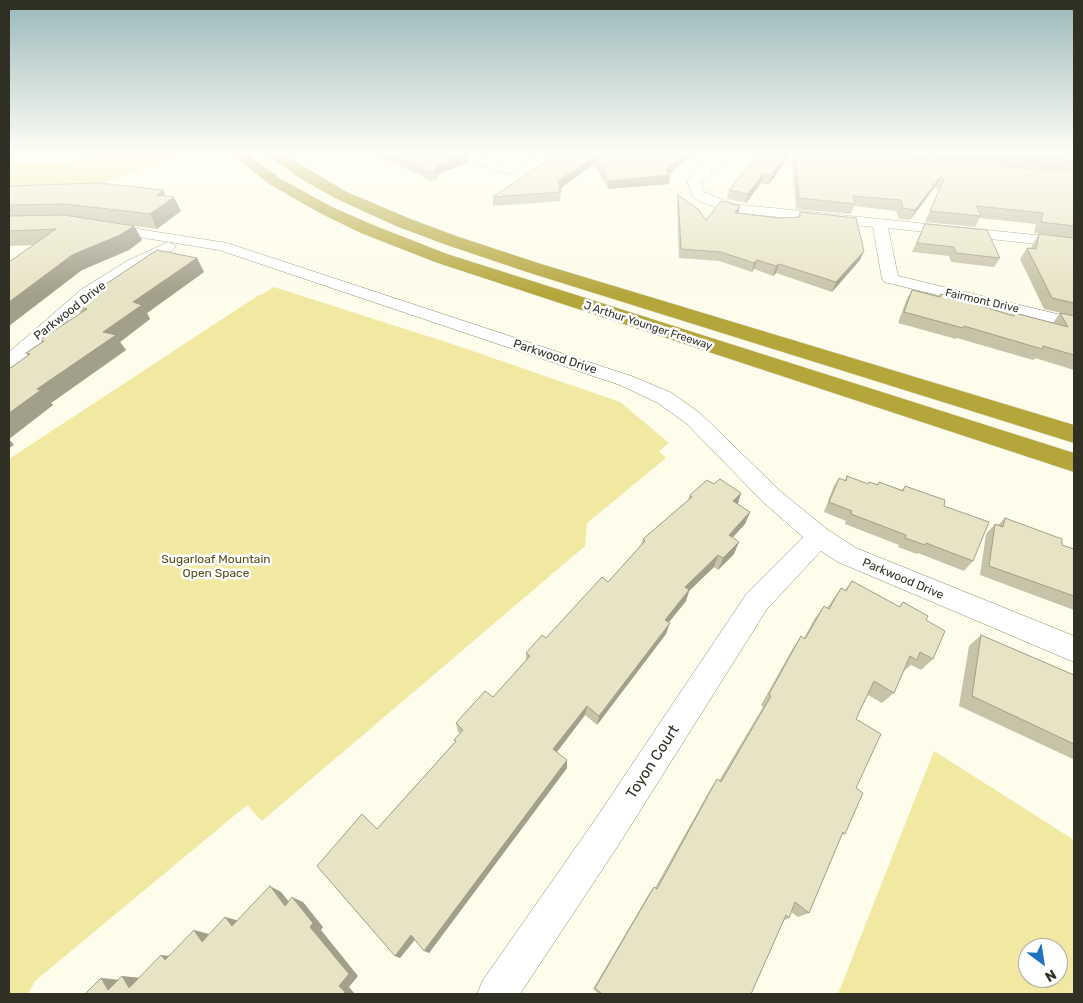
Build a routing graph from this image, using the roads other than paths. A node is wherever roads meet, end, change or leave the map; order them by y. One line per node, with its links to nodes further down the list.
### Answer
1 (299, 200): 11 (highway, J Arthur Younger Freeway)
2 (354, 200): 8 (highway, J Arthur Younger Freeway)
3 (708, 200): 4 (street)
4 (880, 224): 7 (street); 9 (street, Fairmont Drive)
5 (91, 226): 6 (street)
6 (185, 239): 10 (street, Parkwood Drive); 16 (street, Parkwood Drive)
7 (1074, 243)
8 (534, 268): 12 (highway); 13 (highway, J Arthur Younger Freeway)
9 (1074, 323)
10 (9, 362)
11 (833, 386): 14 (highway, J Arthur Younger Freeway); 15 (highway)
12 (1074, 416)
13 (1074, 434)
14 (1074, 463)
15 (1074, 478)
16 (819, 538): 17 (street, Parkwood Drive); 18 (street, Toyon Court)
17 (1074, 649)
18 (497, 994)

